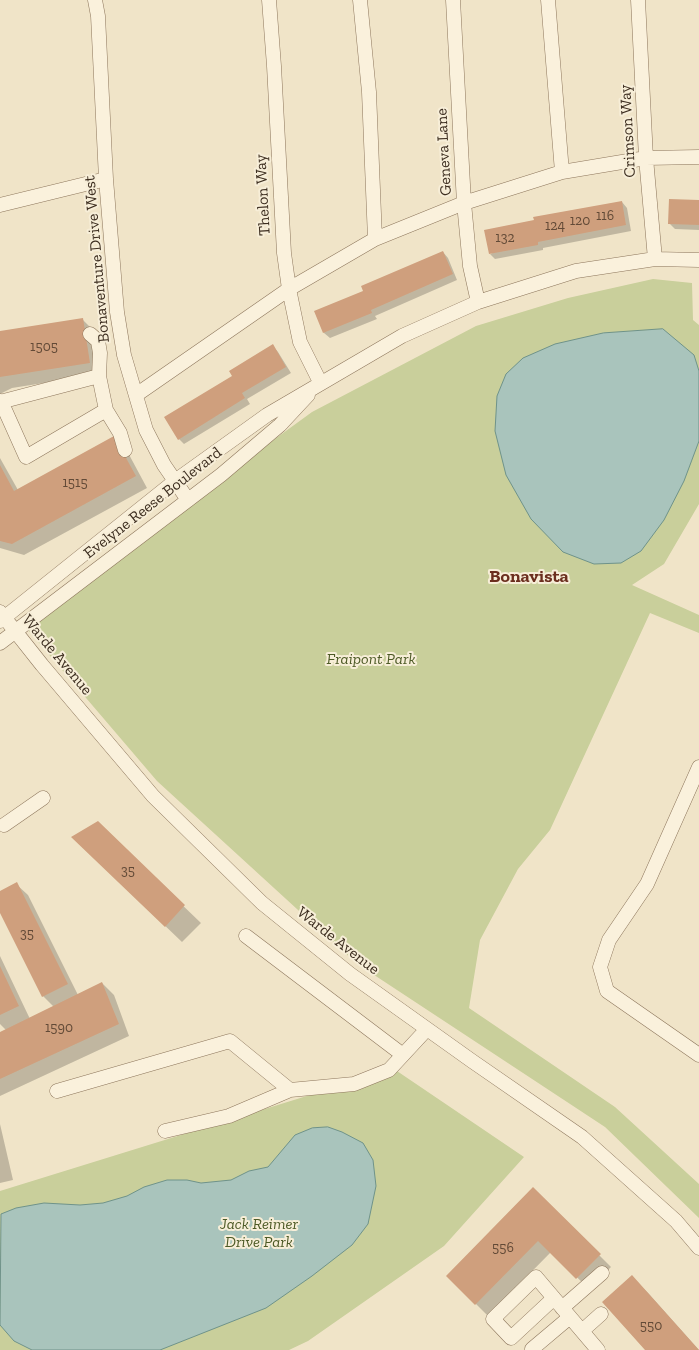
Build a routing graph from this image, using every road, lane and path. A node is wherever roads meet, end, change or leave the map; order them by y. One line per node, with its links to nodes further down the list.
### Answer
1 (95, 0): 10 (street, Bonaventure Drive West)
2 (268, 0): 16 (street, Thelon Way)
3 (360, 0): 13 (street)
4 (453, 0): 11 (street, Geneva Lane)
5 (548, 0): 9 (street)
6 (638, 0): 8 (street, Crimson Way)
7 (699, 157): 8 (street)
8 (646, 158): 9 (street); 14 (street, Crimson Way)
9 (562, 172): 11 (street)
10 (106, 179): 12 (street); 21 (street, Bonaventure Drive West)
11 (464, 203): 13 (street); 17 (street, Geneva Lane)
12 (0, 205)
13 (375, 240): 16 (street)
14 (655, 259): 15 (street, Evelyne Reese Boulevard); 17 (street, Evelyne Reese Boulevard)
15 (699, 260)
16 (289, 289): 20 (street, Thelon Way); 21 (street)
17 (478, 302): 20 (street, Evelyne Reese Boulevard)
18 (90, 334): 19 (street)
19 (99, 376): 22 (street); 23 (street)
20 (320, 382): 25 (street, Evelyne Reese Boulevard); 26 (street, Evelyne Reese Boulevard)
21 (136, 395): 25 (street, Bonaventure Drive West)
22 (1, 401): 23 (street)
23 (106, 410): 24 (street)
24 (125, 450)
25 (174, 481): 26 (street, Bonaventure Drive West); 27 (street, Evelyne Reese Boulevard)
26 (188, 500): 28 (street, Evelyne Reese Boulevard)
27 (1, 617): 28 (street, Warde Avenue)
28 (15, 632): 29 (street, Evelyne Reese Boulevard); 34 (street, Warde Avenue)
29 (0, 643)
30 (699, 767): 36 (street)
31 (44, 798): 32 (street)
32 (1, 824)
33 (246, 936): 35 (street)
34 (427, 1029): 35 (street); 40 (street, Warde Avenue)
35 (403, 1055): 37 (street)
36 (699, 1055)
37 (290, 1090): 38 (street); 39 (street)
38 (57, 1091)
39 (165, 1131)
40 (699, 1248)
41 (602, 1273): 42 (street)
42 (562, 1308): 44 (street); 45 (street)
43 (601, 1314): 44 (street)
44 (582, 1331): 46 (street)
45 (532, 1349)
46 (598, 1350)

